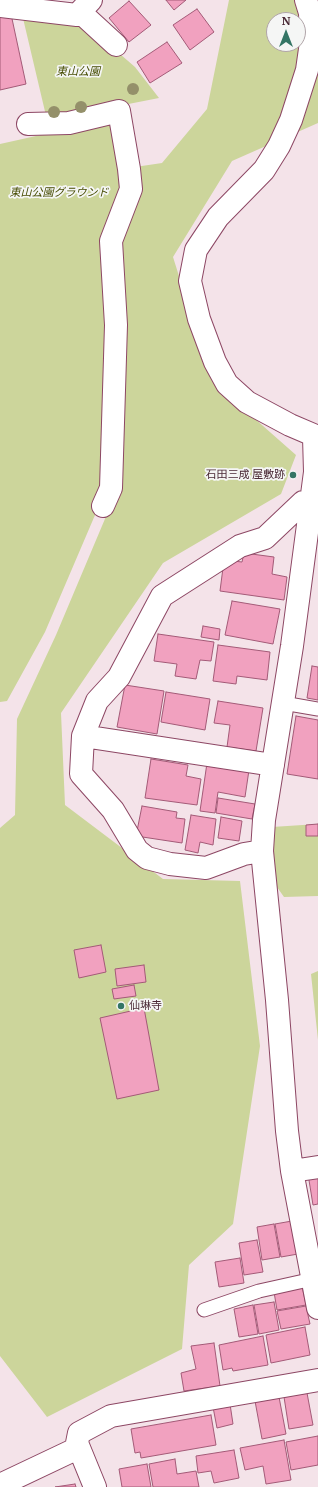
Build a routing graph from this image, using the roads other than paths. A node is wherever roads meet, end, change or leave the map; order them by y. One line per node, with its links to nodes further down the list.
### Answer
1 (306, 0): 6 (street)
2 (0, 6): 3 (street)
3 (86, 6): 4 (street)
4 (116, 45)
5 (28, 124): 8 (street)
6 (316, 437): 7 (street)
7 (311, 502): 9 (street); 11 (street)
8 (104, 506)
9 (283, 703): 10 (lane); 12 (street)
10 (318, 709)
11 (83, 736): 12 (street); 13 (street)
12 (273, 765): 13 (street)
13 (262, 851): 15 (street)
14 (318, 1167): 15 (street)
15 (292, 1171): 16 (street)
16 (316, 1291): 17 (lane)
17 (204, 1310)
18 (318, 1380): 19 (street)
19 (78, 1448): 20 (street); 21 (street)
20 (0, 1485)
21 (95, 1487)

